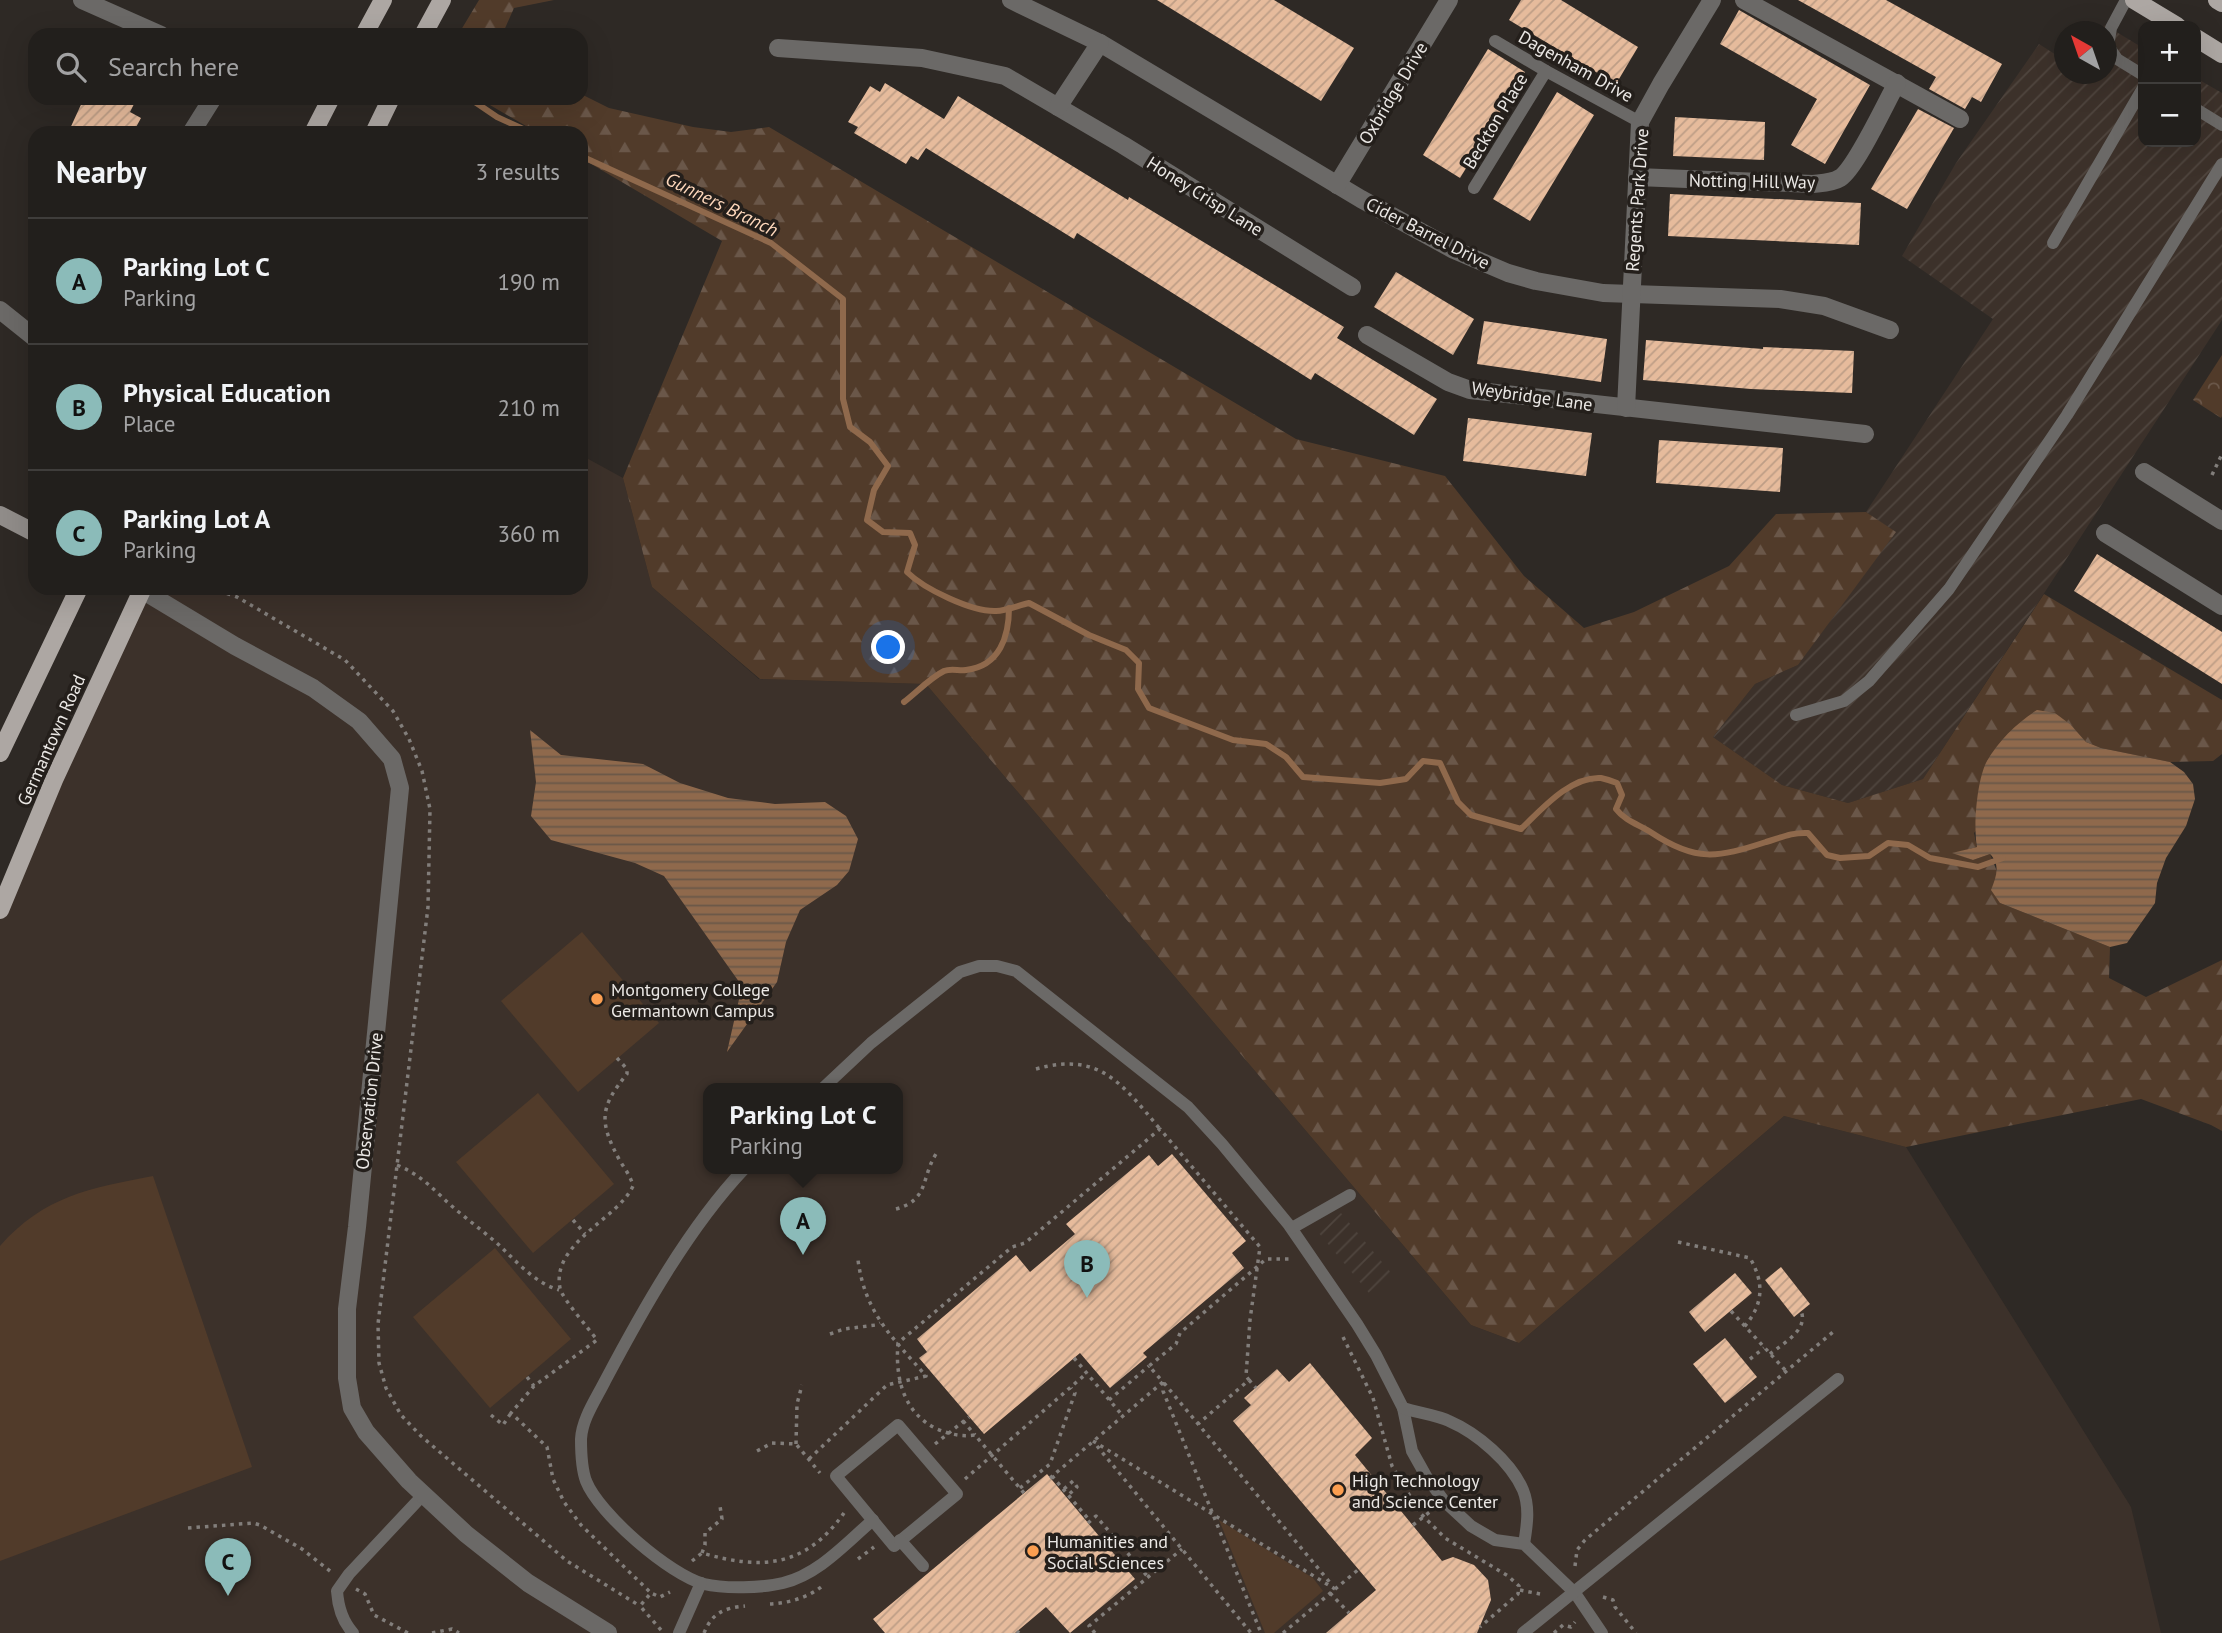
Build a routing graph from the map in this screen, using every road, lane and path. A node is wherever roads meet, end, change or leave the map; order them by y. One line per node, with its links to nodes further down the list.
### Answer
1 (82, 0): 13 (street)
2 (383, 0): 14 (main road)
3 (442, 0): 15 (main road)
4 (1011, 0): 18 (street, Cider Barrel Drive)
5 (1449, 0): 38 (street, Oxbridge Drive)
6 (1712, 0): 31 (street, Regents Park Drive)
7 (1744, 0): 23 (street)
8 (2126, 0): 22 (lane)
9 (2134, 0): 12 (main road)
10 (2217, 0): 11 (main road)
11 (2222, 3)
12 (2169, 21)
13 (145, 28)
14 (368, 28)
15 (427, 28)
16 (1495, 41): 21 (lane, Dagenham Drive)
17 (2201, 41): 20 (main road)
18 (1100, 43): 28 (street); 38 (street, Cider Barrel Drive)
19 (778, 48): 28 (street, Honey Crisp Lane)
20 (2222, 54)
21 (1546, 71): 31 (lane, Dagenham Drive); 39 (lane, Beckton Place)
22 (2138, 72)
23 (1897, 82): 30 (street); 37 (street, Notting Hill Way)
24 (2138, 97): 40 (lane)
25 (209, 105): 33 (street)
26 (327, 105): 34 (main road)
27 (388, 105): 35 (main road)
28 (1058, 107): 41 (street, Honey Crisp Lane)
29 (2201, 111): 32 (lane)
30 (1960, 118)
31 (1640, 122): 37 (street, Regents Park Drive)
32 (2222, 125)
33 (195, 126)
34 (317, 126)
35 (377, 126)
36 (2222, 164): 61 (lane)
37 (1637, 177): 42 (street, Regents Park Drive)
38 (1337, 185): 42 (street, Cider Barrel Drive)
39 (1474, 188)
40 (2053, 243)
41 (1352, 287)
42 (1631, 294): 44 (street, Cider Barrel Drive); 47 (street)
43 (0, 310): 45 (street)
44 (1890, 330)
45 (28, 332)
46 (1367, 335): 47 (street, Weybridge Lane)
47 (1626, 408): 48 (street, Weybridge Lane)
48 (1865, 434)
49 (2222, 454): 51 (path)
50 (2144, 472): 53 (street)
51 (2212, 475)
52 (0, 515): 54 (street)
53 (2222, 521)
54 (28, 529)
55 (2105, 533): 60 (street)
56 (76, 595): 62 (main road)
57 (138, 595): 63 (main road, Germantown Road)
58 (151, 595): 125 (street, Observation Drive)
59 (230, 595): 69 (path)
60 (2222, 606)
61 (1796, 715)
62 (0, 753)
63 (0, 910)
64 (617, 1059): 75 (path)
65 (1035, 1069): 67 (path)
66 (828, 1083): 74 (lane)
67 (1160, 1129): 79 (path); 87 (path)
68 (936, 1154): 72 (path)
69 (397, 1165): 80 (path); 154 (path)
70 (740, 1174): 144 (lane)
71 (1350, 1195): 74 (lane)
72 (896, 1209)
73 (573, 1220): 75 (path)
74 (1292, 1228): 77 (lane)
75 (586, 1234): 80 (path)
76 (1678, 1242): 84 (path)
77 (1309, 1252): 79 (path); 105 (lane)
78 (858, 1260): 83 (path)
79 (1258, 1267): 92 (path); 97 (path)
80 (559, 1290): 101 (path)
81 (1731, 1311): 84 (path)
82 (1801, 1311): 89 (path)
83 (880, 1323): 86 (path); 87 (path)
84 (1744, 1326): 88 (path)
85 (1833, 1332): 93 (path)
86 (830, 1334)
87 (898, 1343): 98 (path); 98 (path)
88 (1764, 1348): 89 (path); 91 (path)
89 (1770, 1354): 93 (path)
90 (1074, 1358): 94 (path)
91 (1750, 1359)
92 (1149, 1366): 99 (path); 104 (path)
93 (1786, 1371): 140 (path)
94 (1087, 1373): 102 (path); 104 (path)
95 (527, 1377): 101 (path)
96 (1838, 1379): 150 (lane)
97 (1249, 1380): 103 (path); 111 (path)
98 (900, 1382): 112 (path); 115 (path)
99 (1163, 1382): 108 (path); 111 (path); 130 (path)
100 (802, 1385): 115 (path)
101 (534, 1386): 106 (path)
102 (1071, 1388): 118 (path); 119 (path)
103 (1256, 1388)
104 (1109, 1400): 108 (path)
105 (1403, 1408): 127 (lane); 135 (lane)
106 (511, 1413): 107 (path); 148 (path)
107 (491, 1415)
108 (1123, 1416): 114 (path)
109 (969, 1417): 110 (path)
110 (963, 1422): 112 (path); 113 (path)
111 (1198, 1424): 145 (path)
112 (948, 1433): 113 (path); 117 (path)
113 (975, 1434): 118 (path)
114 (1093, 1441): 120 (path); 130 (path); 136 (path)
115 (796, 1444): 116 (path)
116 (757, 1451)
117 (923, 1455): 123 (lane); 131 (lane)
118 (992, 1455): 121 (path); 123 (path)
119 (1050, 1464): 120 (path); 121 (path)
120 (1053, 1475): 122 (path)
121 (1020, 1488): 124 (path)
122 (1064, 1489): 126 (path); 143 (path)
123 (953, 1490): 134 (lane)
124 (1024, 1493)
125 (424, 1494): 160 (lane); 164 (street, Observation Drive)
126 (1068, 1495)
127 (1444, 1501): 132 (path); 135 (lane)
128 (720, 1506): 137 (path)
129 (848, 1508): 137 (path)
130 (1212, 1513): 145 (path); 168 (path)
131 (873, 1520): 134 (lane); 144 (lane)
132 (1413, 1525)
133 (188, 1528): 142 (path)
134 (901, 1540): 139 (lane)
135 (1524, 1544): 150 (lane)
136 (1182, 1549): 143 (path); 167 (path)
137 (702, 1553): 138 (path)
138 (691, 1562)
139 (923, 1566)
140 (1575, 1566)
141 (1359, 1569): 145 (path)
142 (331, 1574)
143 (1148, 1577): 166 (path)
144 (701, 1583): 165 (lane)
145 (1335, 1589): 149 (path)
146 (1520, 1590): 152 (path)
147 (670, 1592): 148 (path)
148 (651, 1593): 154 (path)
149 (1330, 1593): 156 (path); 169 (path)
150 (1575, 1593): 155 (lane); 170 (lane)
151 (365, 1594): 161 (path)
152 (1540, 1594)
153 (1603, 1597): 175 (path)
154 (640, 1606): 159 (path)
155 (1586, 1609): 158 (path); 174 (lane)
156 (1349, 1613)
157 (1563, 1625): 158 (path); 171 (path); 172 (path)
158 (1571, 1627): 173 (path)
159 (661, 1630)
160 (353, 1633)
161 (408, 1633)
162 (432, 1633): 163 (path)
163 (460, 1633)
164 (608, 1633)
165 (679, 1633)
166 (1095, 1633)
167 (1251, 1633)
168 (1261, 1633)
169 (1283, 1633)
170 (1523, 1633)
171 (1554, 1633)
172 (1563, 1633)
173 (1577, 1633)
174 (1602, 1633)
175 (1636, 1633)

